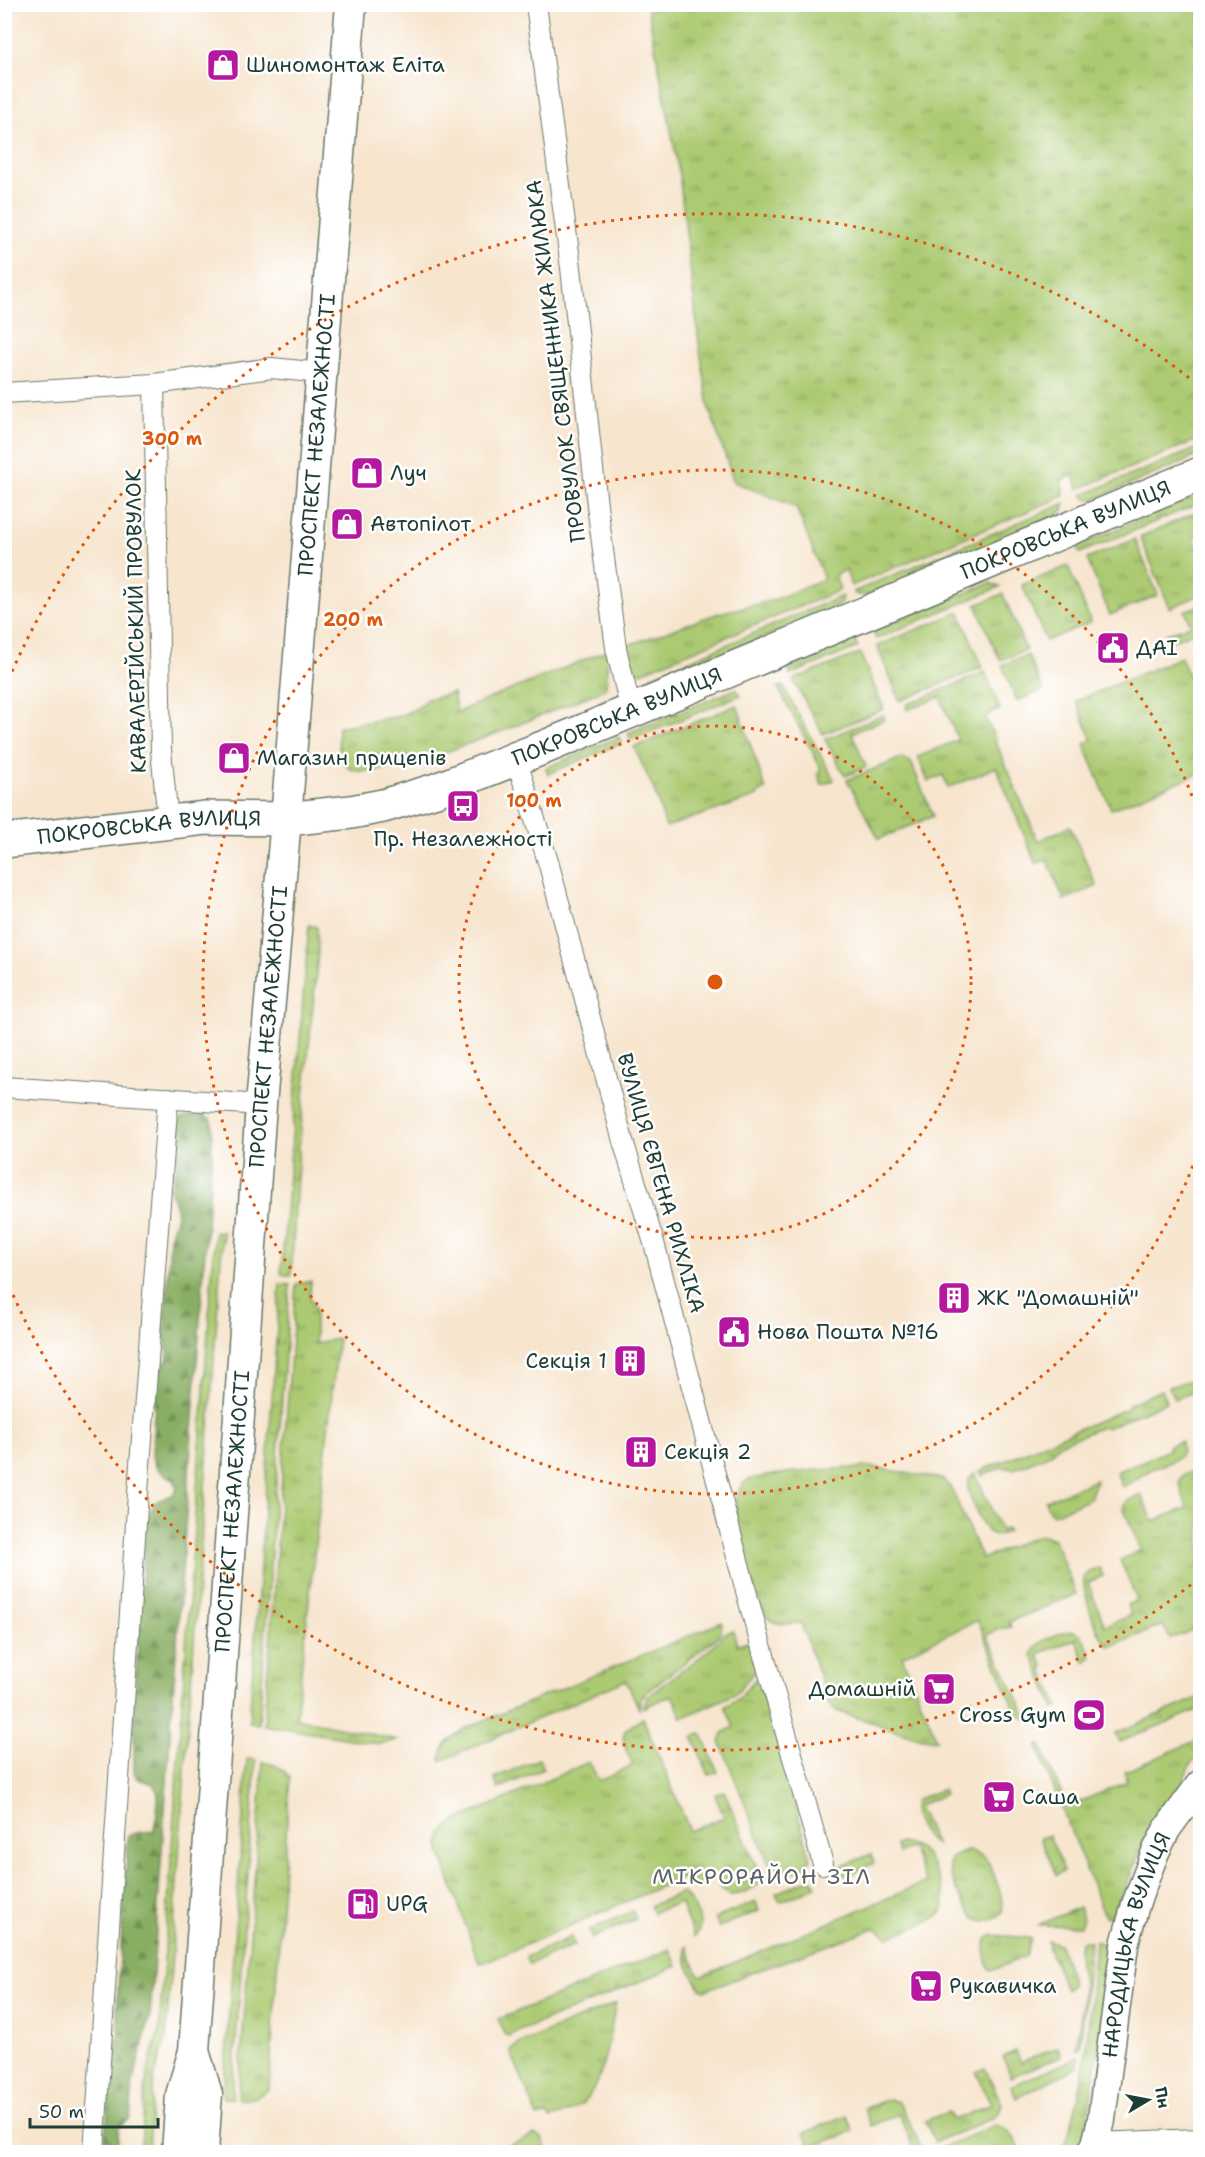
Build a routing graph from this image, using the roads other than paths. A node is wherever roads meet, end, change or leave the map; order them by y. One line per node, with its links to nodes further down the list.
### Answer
1 (351, 4): 3 (main road, ПРОСПЕКТ НЕЗАЛЕЖНОСТІ)
2 (536, 4): 7 (street, ПРОВУЛОК СВЯЩЕННИКА ЖИЛЮКА)
3 (321, 373): 4 (street); 9 (main road, ПРОСПЕКТ НЕЗАЛЕЖНОСТІ)
4 (154, 384): 5 (street); 10 (street, КАВАЛЕРІЙСЬКИЙ ПРОВУЛОК)
5 (4, 393)
6 (1200, 474): 7 (highway, ПОКРОВСЬКА ВУЛИЦЯ)
7 (631, 711): 8 (highway, ПОКРОВСЬКА ВУЛИЦЯ)
8 (516, 758): 9 (highway, ПОКРОВСЬКА ВУЛИЦЯ); 16 (street, ВУЛИЦЯ ЄВГЕНА РИХЛІКА)
9 (286, 819): 10 (highway, ПОКРОВСЬКА ВУЛИЦЯ); 14 (main road, ПРОСПЕКТ НЕЗАЛЕЖНОСТІ)
10 (168, 822): 11 (highway, ПОКРОВСЬКА ВУЛИЦЯ)
11 (4, 841)
12 (4, 1087): 13 (street)
13 (168, 1098): 14 (street); 20 (street)
14 (261, 1105): 17 (main road, ПРОСПЕКТ НЕЗАЛЕЖНОСТІ)
15 (1200, 1784): 19 (street, НАРОДИЦЬКА ВУЛИЦЯ)
16 (823, 1864)
17 (194, 2051): 21 (main road, ПРОСПЕКТ НЕЗАЛЕЖНОСТІ); 22 (main road, ПРОСПЕКТ НЕЗАЛЕЖНОСТІ)
18 (1200, 2139): 19 (street)
19 (1094, 2148)
20 (94, 2152)
21 (177, 2152)
22 (203, 2152)

